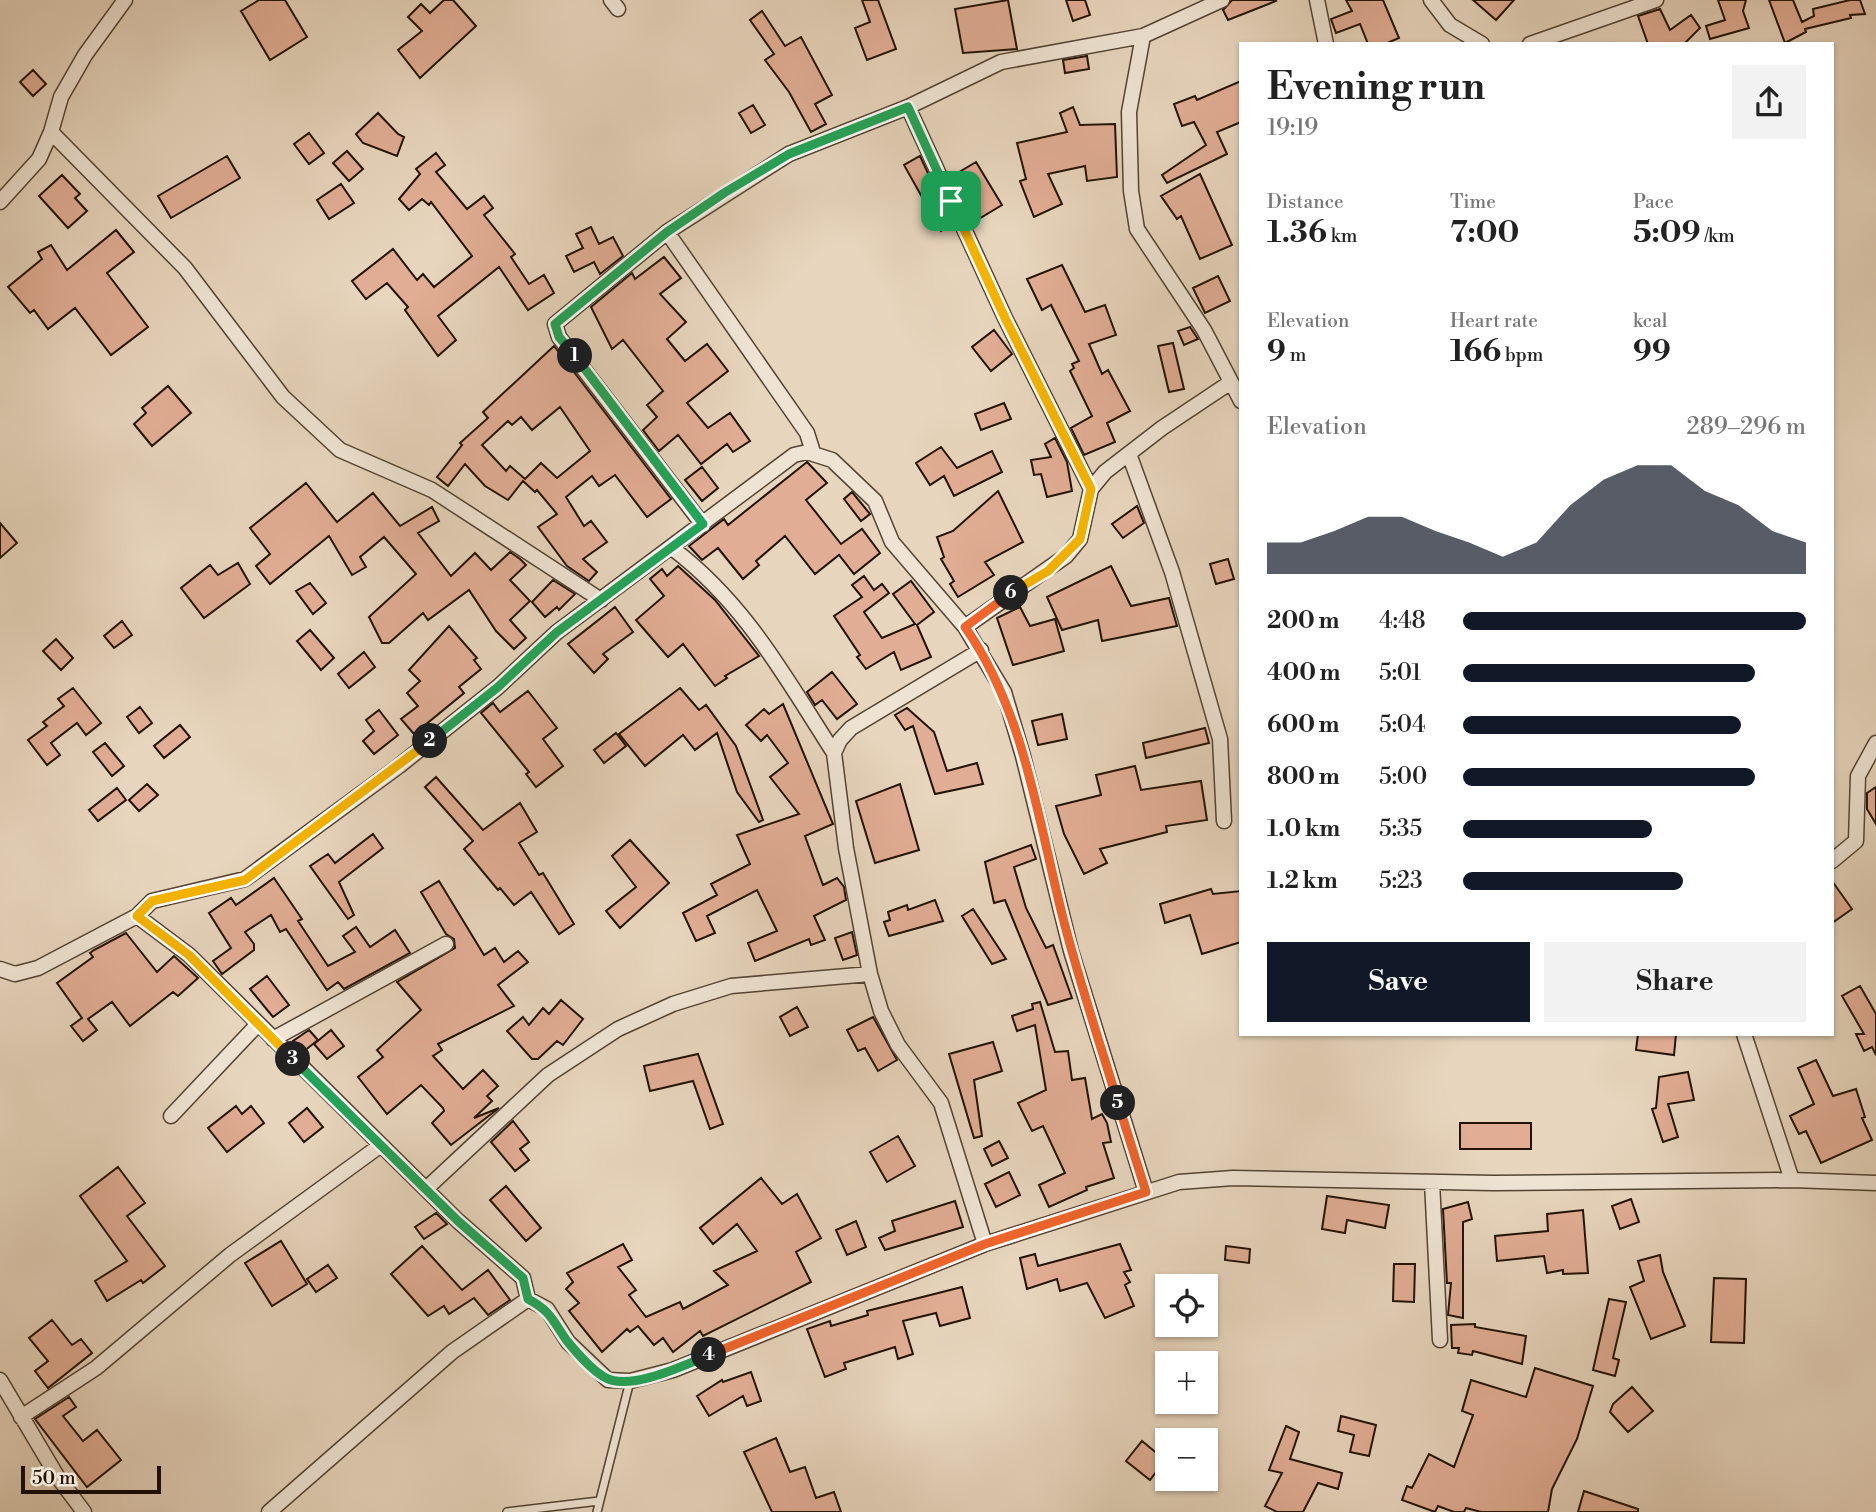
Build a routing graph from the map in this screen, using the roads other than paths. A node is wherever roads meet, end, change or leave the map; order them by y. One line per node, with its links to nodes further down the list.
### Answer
1 (125, 0): 11 (street)
2 (1222, 0): 6 (street)
3 (1317, 0): 7 (street)
4 (1430, 0): 8 (street)
5 (1656, 0): 9 (street)
6 (1143, 36): 10 (street); 14 (street)
7 (1326, 42)
8 (1479, 42)
9 (1536, 42)
10 (908, 107): 13 (street); 18 (street)
11 (51, 132): 12 (street); 21 (street)
12 (0, 202)
13 (667, 232): 16 (street); 19 (street)
14 (1231, 382): 15 (street); 17 (street)
15 (1239, 397)
16 (807, 452): 19 (street); 22 (street)
17 (1129, 454): 18 (street); 26 (street)
18 (1091, 489): 22 (street)
19 (703, 524): 20 (street)
20 (672, 548): 21 (street); 25 (street)
21 (601, 600): 28 (street)
22 (965, 627): 23 (street)
23 (981, 650): 25 (street); 41 (street)
24 (1876, 743): 27 (street)
25 (834, 753): 31 (street)
26 (1224, 821)
27 (1834, 859)
28 (137, 916): 30 (street); 32 (street)
29 (446, 944): 34 (street)
30 (0, 969)
31 (870, 974): 40 (street); 42 (street)
32 (258, 1024): 34 (street); 35 (street)
33 (1745, 1036): 37 (street)
34 (273, 1039): 36 (street)
35 (171, 1116)
36 (382, 1145): 40 (street); 47 (street)
37 (1792, 1180): 38 (street); 39 (street)
38 (1432, 1182): 41 (street); 44 (street)
39 (1876, 1183)
40 (428, 1188): 43 (street)
41 (1146, 1192): 42 (street)
42 (985, 1244): 46 (street)
43 (528, 1299): 46 (street); 50 (street)
44 (1440, 1340)
45 (0, 1380): 47 (street)
46 (630, 1381): 48 (lane)
47 (21, 1417): 49 (street)
48 (599, 1501): 51 (lane); 52 (lane)
49 (84, 1512)
50 (269, 1512)
51 (507, 1512)
52 (597, 1512)

